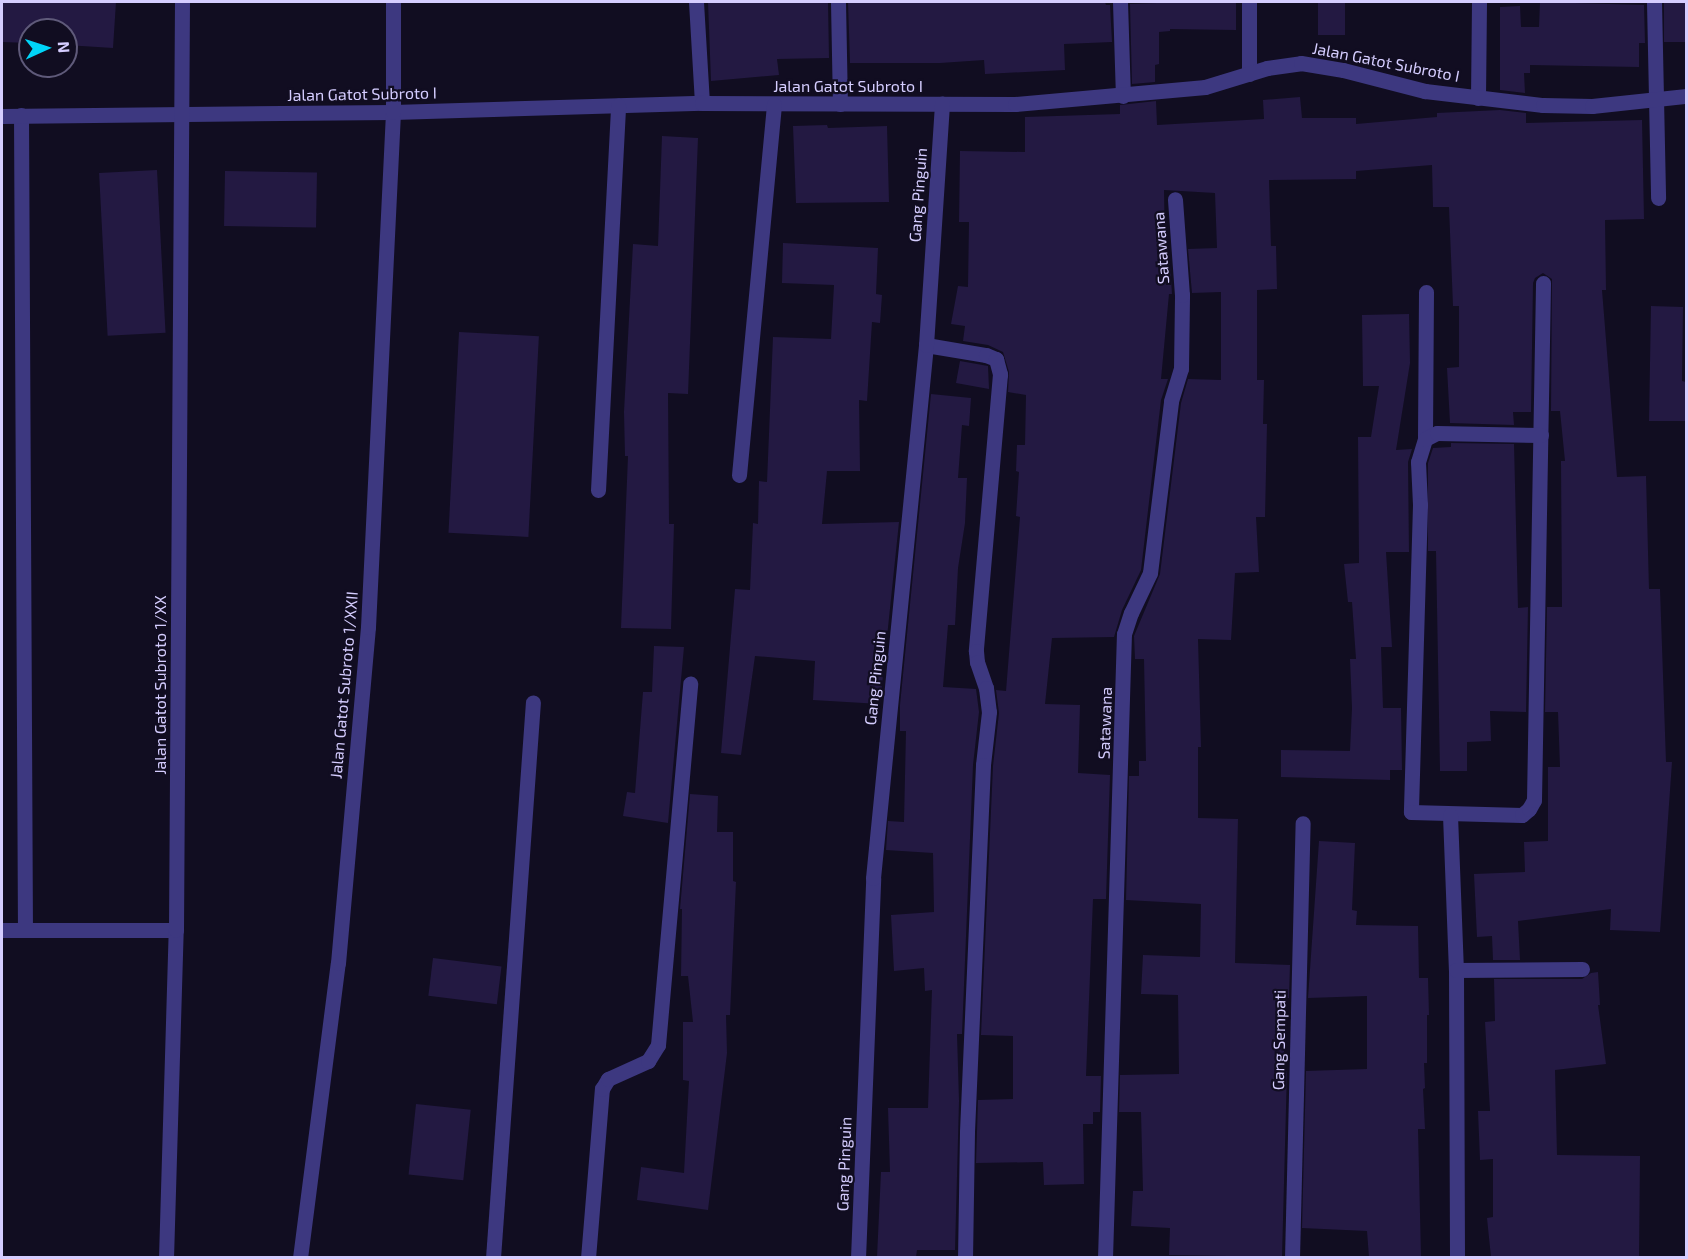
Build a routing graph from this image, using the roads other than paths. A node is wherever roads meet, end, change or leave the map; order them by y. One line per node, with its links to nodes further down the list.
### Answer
1 (182, 2): 20 (street, Jalan Gatot Subroto 1/XX)
2 (393, 2): 19 (street, Jalan Gatot Subroto 1/XXII)
3 (696, 2): 14 (street)
4 (838, 2): 15 (street)
5 (1120, 2): 10 (street)
6 (1249, 2): 9 (street)
7 (1479, 2): 12 (street)
8 (1654, 2): 13 (street)
9 (1249, 74): 10 (street, Jalan Gatot Subroto I); 12 (street, Jalan Gatot Subroto I)
10 (1123, 96): 16 (street, Jalan Gatot Subroto I)
11 (1686, 96): 13 (street, Jalan Gatot Subroto I)
12 (1478, 98): 13 (street, Jalan Gatot Subroto I)
13 (1657, 98): 23 (street)
14 (702, 103): 17 (street, Jalan Gatot Subroto I); 18 (street, Jalan Gatot Subroto I)
15 (840, 104): 16 (street, Jalan Gatot Subroto I); 17 (street, Jalan Gatot Subroto I)
16 (942, 104): 27 (street, Gang Pinguin)
17 (774, 105): 30 (street)
18 (618, 106): 19 (street, Jalan Gatot Subroto I); 31 (street)
19 (393, 112): 20 (street, Jalan Gatot Subroto I); 42 (street, Jalan Gatot Subroto 1/XXII)
20 (183, 113): 21 (street, Jalan Gatot Subroto I); 38 (street, Jalan Gatot Subroto 1/XX)
21 (21, 115): 22 (street, Jalan Gatot Subroto I); 37 (street)
22 (2, 116)
23 (1658, 198)
24 (1175, 199): 47 (street, Satawana)
25 (1543, 283): 28 (street)
26 (1426, 292): 29 (street)
27 (926, 345): 45 (street, Gang Pinguin); 46 (street)
28 (1541, 435): 29 (street); 34 (street)
29 (1425, 439): 34 (street)
30 (739, 475)
31 (598, 490)
32 (690, 683): 44 (street)
33 (533, 702): 43 (street)
34 (1450, 815): 40 (street)
35 (1303, 823): 48 (street, Gang Sempati)
36 (2, 930): 37 (street)
37 (25, 930): 38 (street)
38 (176, 930): 41 (street, Jalan Gatot Subroto 1/XX)
39 (1582, 969): 40 (street)
40 (1456, 970): 49 (street)
41 (166, 1257)
42 (300, 1257)
43 (493, 1257)
44 (588, 1257)
45 (858, 1257)
46 (965, 1257)
47 (1105, 1257)
48 (1292, 1257)
49 (1457, 1257)

